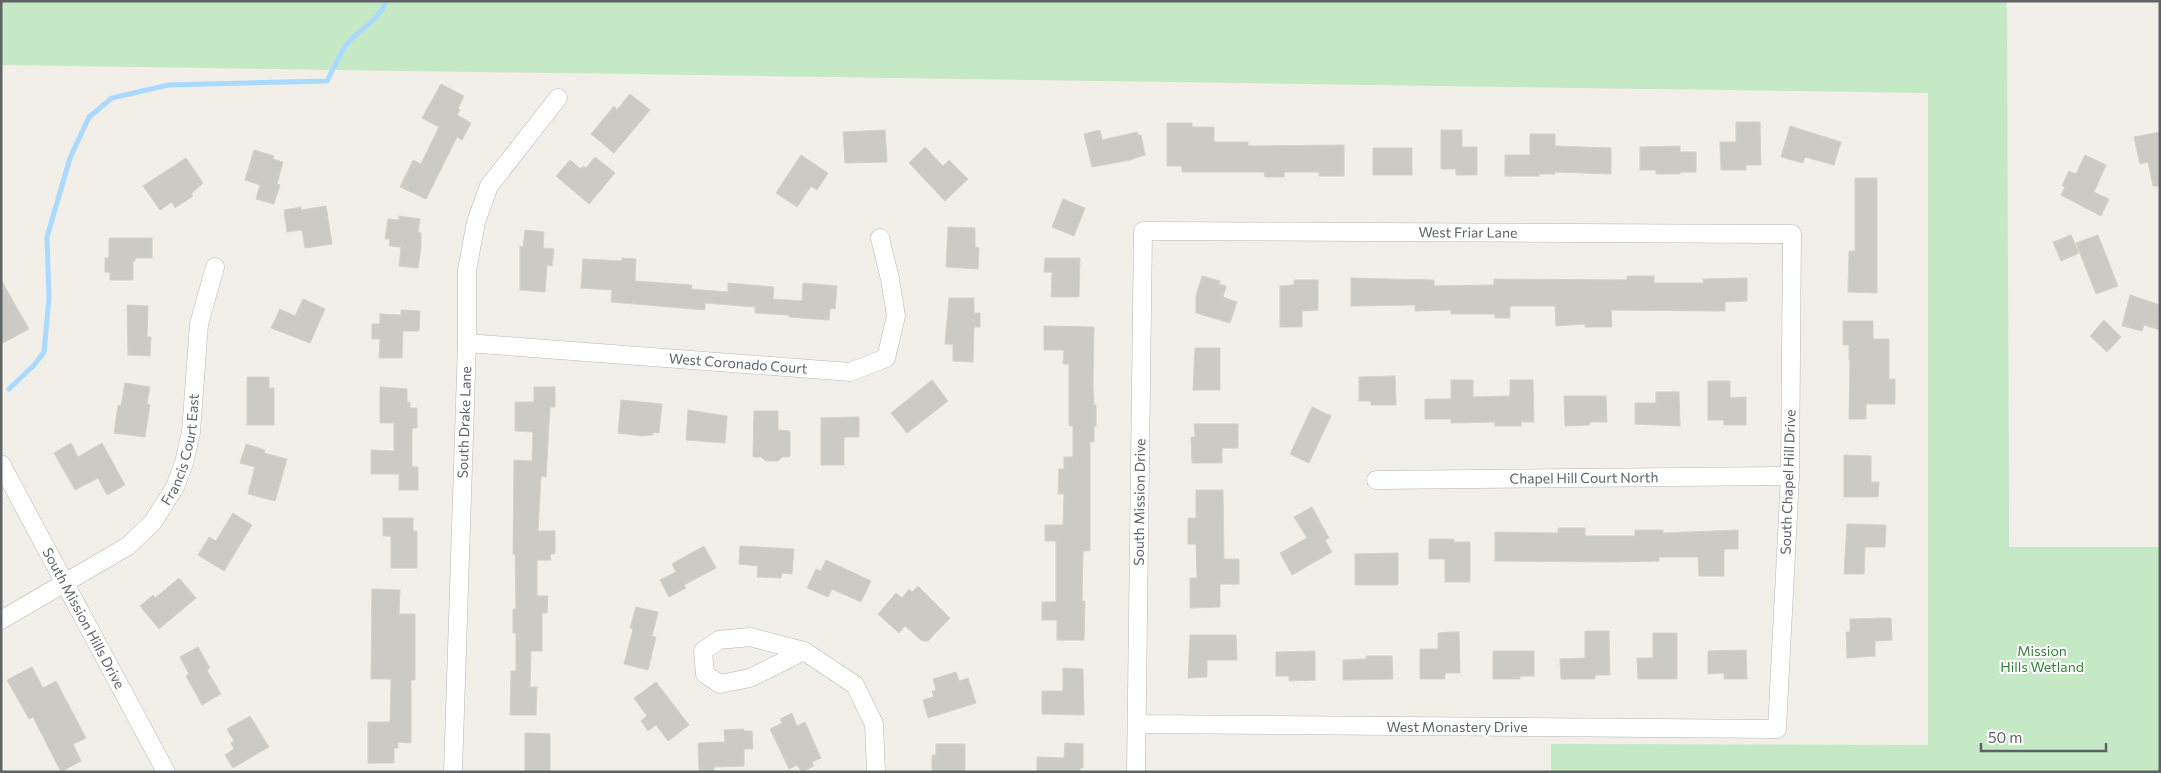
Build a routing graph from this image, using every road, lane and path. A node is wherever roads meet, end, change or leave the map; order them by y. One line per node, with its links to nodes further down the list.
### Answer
1 (558, 98): 6 (street, South Drake Lane)
2 (1143, 231): 3 (street, West Friar Lane); 13 (street, South Mission Drive)
3 (1792, 234): 8 (street, South Chapel Hill Drive)
4 (880, 238): 6 (street, West Coronado Court)
5 (214, 267): 10 (street, Francis Court East)
6 (466, 342): 16 (street, South Drake Lane)
7 (1, 464): 10 (street, South Mission Hills Drive)
8 (1790, 476): 9 (street, Chapel Hill Court North); 14 (street, South Chapel Hill Drive)
9 (1376, 480)
10 (66, 583): 11 (street, Francis Court East); 15 (street, South Mission Hills Drive)
11 (1, 620)
12 (804, 651): 12 (street); 17 (street)
13 (1137, 724): 14 (street, West Monastery Drive); 18 (street, South Mission Drive)
14 (1777, 729)
15 (166, 772)
16 (453, 772)
17 (876, 772)
18 (1136, 772)

